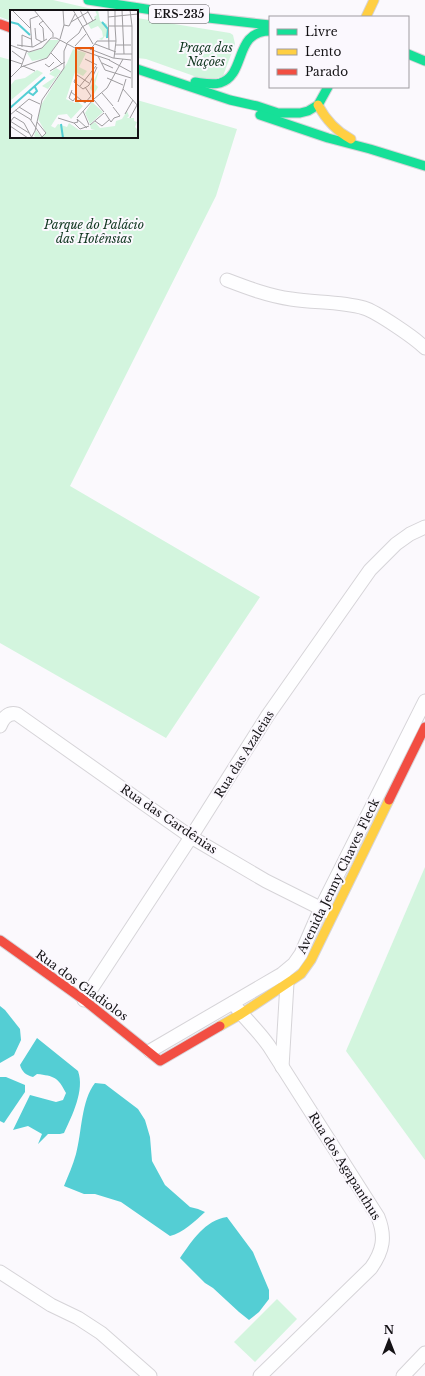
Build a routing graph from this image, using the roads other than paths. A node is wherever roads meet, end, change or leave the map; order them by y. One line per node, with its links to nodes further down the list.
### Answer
1 (88, 0): 3 (main road, ERS-235)
2 (374, 0): 4 (main road)
3 (191, 16): 6 (main road, ERS-235); 9 (main road)
4 (366, 16)
5 (0, 24): 7 (main road)
6 (269, 25)
7 (10, 28)
8 (269, 31): 9 (main road)
9 (243, 48): 12 (main road)
10 (409, 56): 11 (main road)
11 (422, 60)
12 (235, 67): 14 (main road); 16 (main road)
13 (138, 69): 14 (main road)
14 (150, 73): 16 (main road)
15 (327, 88): 17 (main road)
16 (230, 100): 17 (main road); 18 (main road)
17 (318, 105): 18 (main road)
18 (370, 149): 19 (main road)
19 (425, 166)
20 (226, 280): 21 (street)
21 (425, 348)
22 (425, 527): 26 (street, Rua das Azaleias)
23 (425, 701): 27 (street, Avenida Jenny Chaves Fleck)
24 (0, 726): 26 (street, Rua das Gardênias)
25 (425, 727): 27 (main road, Avenida Jenny Chaves Fleck)
26 (191, 837): 27 (street, Rua das Gardênias); 30 (street, Rua das Azaleias)
27 (327, 911): 29 (street, Avenida Jenny Chaves Fleck)
28 (0, 940): 30 (main road, Rua dos Gladiolos)
29 (284, 979): 31 (street, Avenida Jenny Chaves Fleck); 34 (street)
30 (84, 1000): 32 (main road, Rua dos Gladiolos)
31 (237, 1008): 32 (street, Avenida Jenny Chaves Fleck); 33 (main road, Avenida Jenny Chaves Fleck); 34 (street, Rua dos Agapanthus)
32 (150, 1051): 33 (main road, Rua dos Gladiolos)
33 (160, 1061)
34 (282, 1067): 38 (street, Rua dos Agapanthus)
35 (0, 1272): 37 (street)
36 (425, 1353): 39 (street)
37 (150, 1376)
38 (260, 1376)
39 (403, 1376)

